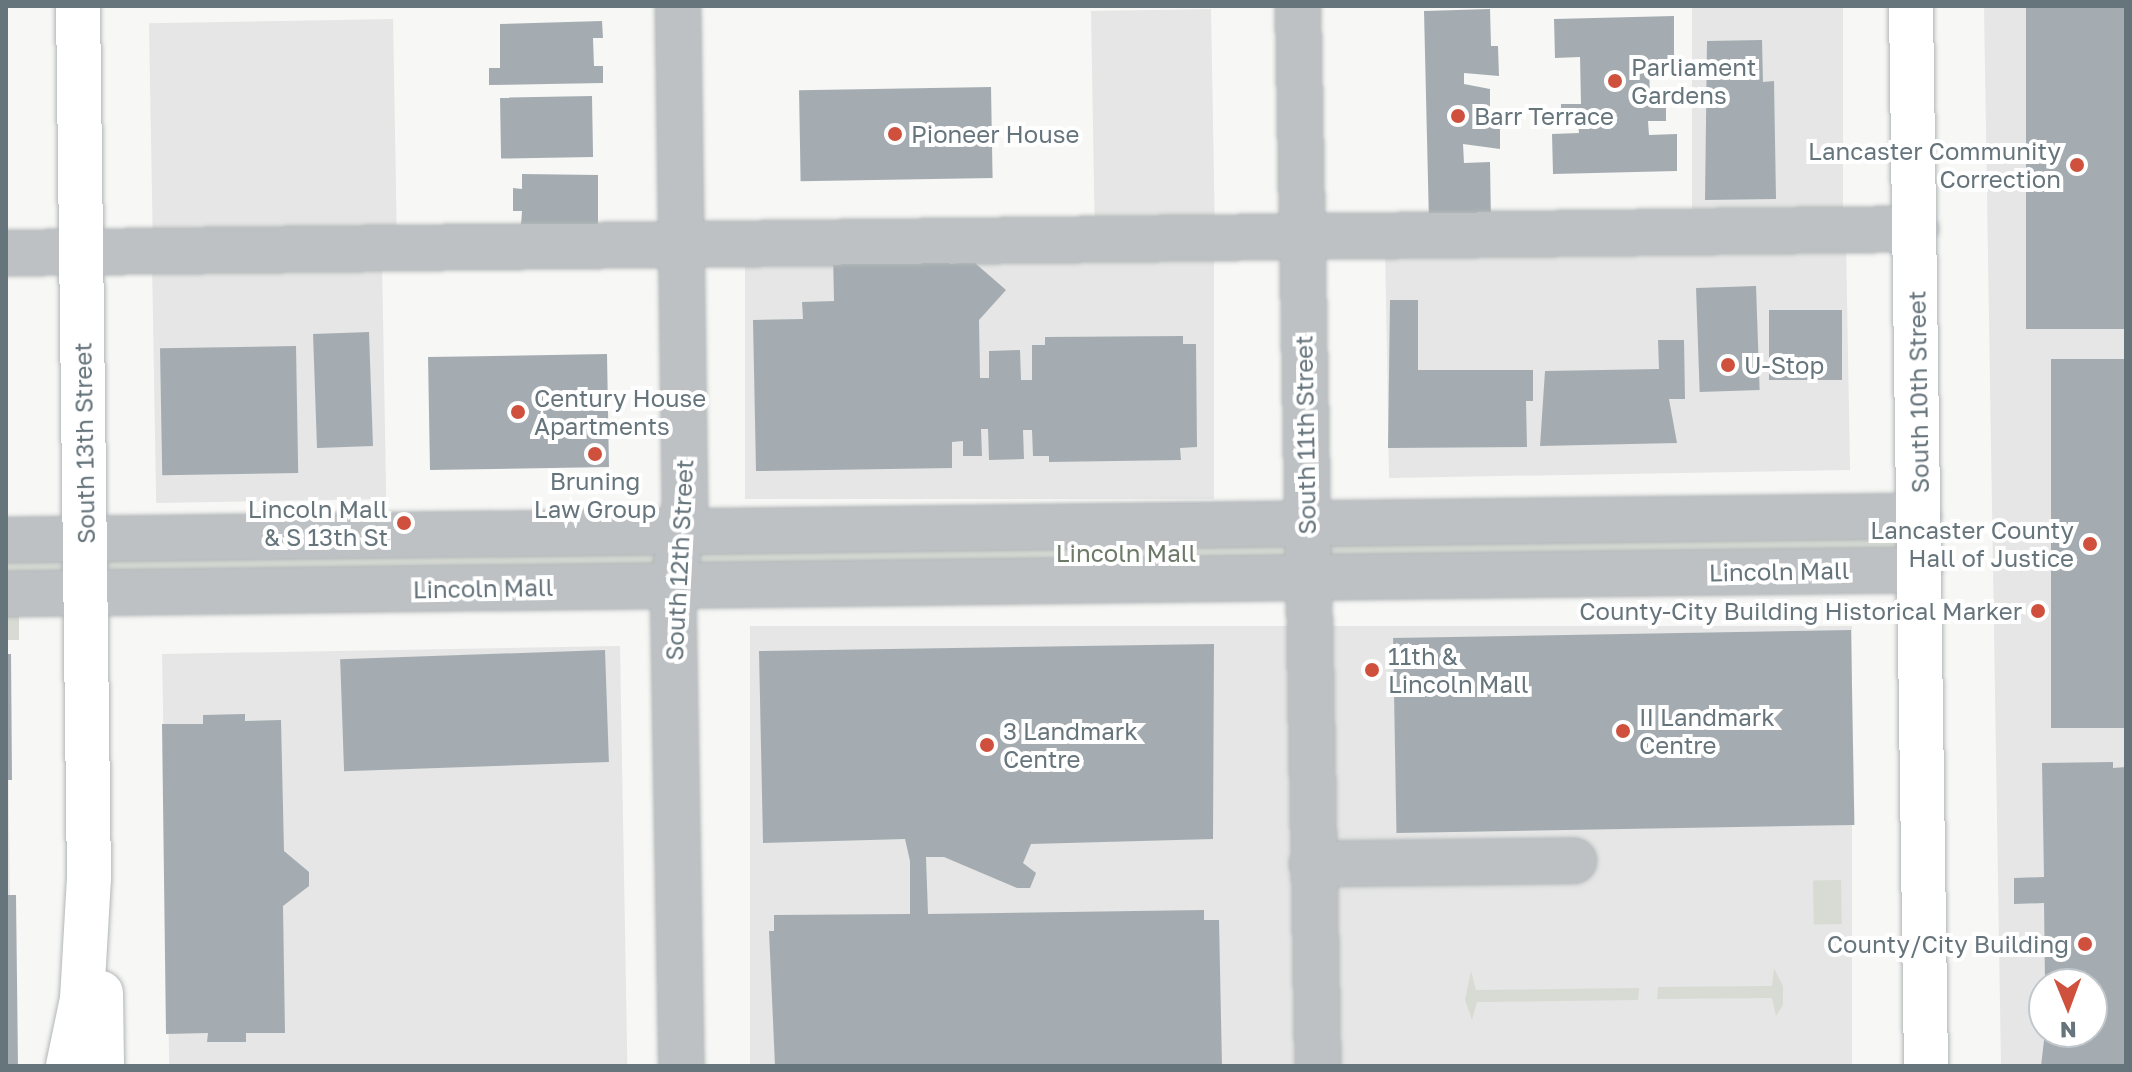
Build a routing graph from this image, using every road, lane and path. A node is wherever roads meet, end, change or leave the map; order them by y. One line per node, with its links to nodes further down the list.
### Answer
1 (78, 6): 9 (main road, South 13th Street)
2 (678, 6): 7 (street, South 12th Street)
3 (1298, 6): 6 (street, South 11th Street)
4 (1911, 6): 5 (main road, South 10th Street)
5 (1916, 229): 6 (street); 10 (main road, South 10th Street)
6 (1302, 237): 7 (street); 11 (street, South 11th Street)
7 (681, 245): 9 (street); 12 (street, South 12th Street)
8 (6, 253): 9 (street)
9 (81, 253): 13 (main road, South 13th Street)
10 (1919, 516): 11 (street); 15 (main road, South 10th Street)
11 (1305, 524): 12 (street); 16 (street, South 11th Street)
12 (683, 533): 13 (street); 17 (street, South 12th Street)
13 (85, 539): 14 (street); 18 (main road, South 13th Street)
14 (6, 540)
15 (1920, 570): 16 (street, Lincoln Mall); 28 (main road, South 10th Street)
16 (1309, 578): 17 (street, Lincoln Mall); 21 (street, South 11th Street)
17 (673, 585): 18 (street, Lincoln Mall); 25 (street, South 12th Street)
18 (85, 593): 19 (street, Lincoln Mall); 22 (main road, South 13th Street)
19 (6, 594)
20 (1574, 861): 21 (street)
21 (1312, 864): 26 (street, South 11th Street); 27 (street, South 11th Street)
22 (89, 879): 23 (main road, South 13th Street); 24 (main road, South 13th Street)
23 (68, 1066)
24 (102, 1066)
25 (681, 1066)
26 (1291, 1066)
27 (1318, 1066)
28 (1926, 1066)

